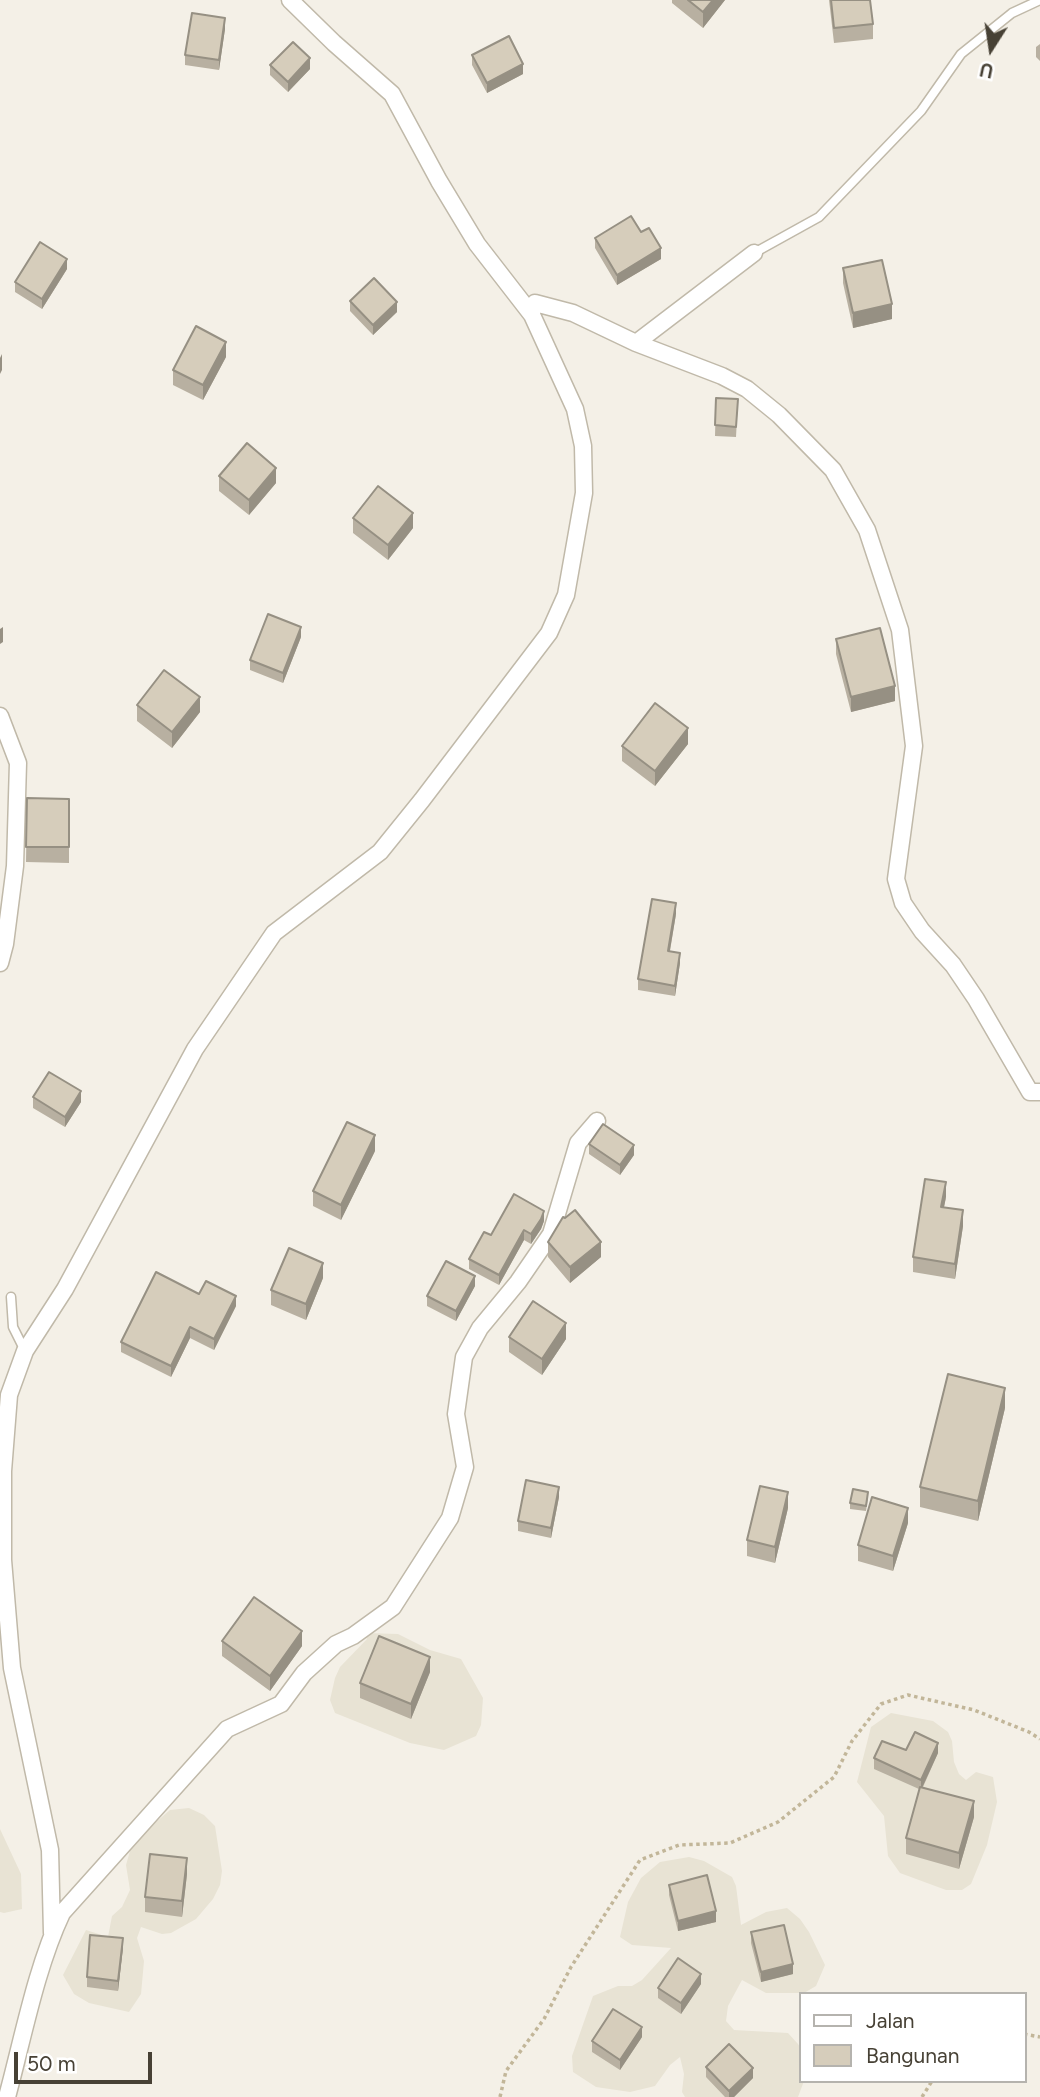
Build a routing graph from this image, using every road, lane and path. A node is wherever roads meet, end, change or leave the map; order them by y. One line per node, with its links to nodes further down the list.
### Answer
1 (290, 0): 4 (street)
2 (1040, 0): 3 (lane)
3 (754, 253): 5 (street)
4 (531, 315): 5 (street); 11 (street)
5 (636, 343): 8 (street)
6 (0, 716): 7 (street)
7 (0, 963)
8 (1040, 1092)
9 (597, 1121): 13 (street)
10 (11, 1297): 11 (lane)
11 (24, 1351): 13 (street)
12 (1040, 1740): 15 (path)
13 (52, 1933): 14 (street)
14 (7, 2097)
15 (500, 2097)

